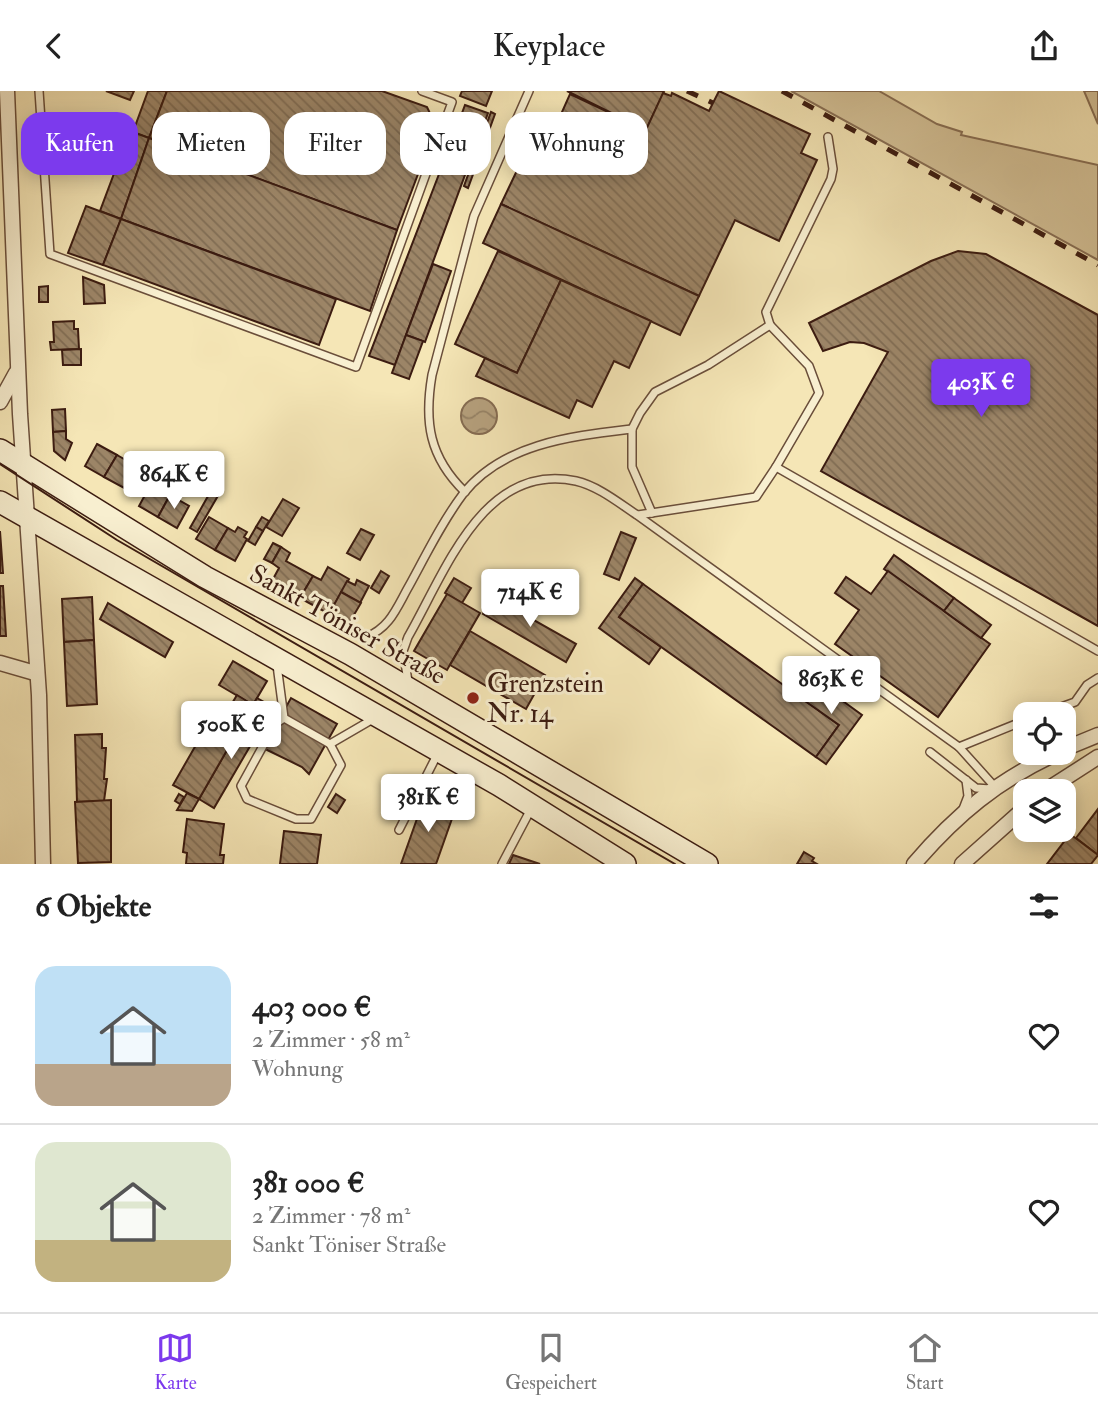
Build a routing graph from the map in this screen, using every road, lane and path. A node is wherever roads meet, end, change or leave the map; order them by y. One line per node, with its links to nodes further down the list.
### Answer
1 (7, 91): 7 (street)
2 (39, 91): 3 (lane)
3 (422, 91)
4 (529, 91): 13 (lane)
5 (828, 137): 6 (lane)
6 (770, 325): 9 (lane); 12 (lane)
7 (19, 365): 8 (street); 11 (street)
8 (0, 402)
9 (632, 429): 13 (lane); 15 (lane)
10 (0, 450): 11 (main road, Sankt Töniser Straße)
11 (24, 464): 17 (street); 24 (main road, Sankt Töniser Straße)
12 (776, 467): 15 (lane); 19 (lane)
13 (465, 492): 18 (lane)
14 (0, 502): 17 (main road)
15 (652, 513): 16 (lane)
16 (637, 515): 24 (lane); 32 (lane)
17 (28, 518): 20 (main road); 22 (street)
18 (366, 637)
19 (1098, 651)
20 (276, 657): 26 (main road); 27 (lane)
21 (0, 663): 22 (street)
22 (36, 673): 44 (street)
23 (1098, 678): 25 (lane)
24 (413, 692): 47 (main road, Sankt Töniser Straße)
25 (1075, 702)
26 (379, 716): 30 (lane); 33 (main road)
27 (284, 718): 30 (lane); 30 (lane)
28 (1013, 725): 32 (lane)
29 (1098, 735): 31 (street)
30 (330, 744)
31 (1076, 744)
32 (959, 747): 39 (lane)
33 (439, 750): 40 (main road); 43 (lane)
34 (930, 752): 37 (lane)
35 (1098, 757): 38 (street)
36 (1035, 765): 39 (street)
37 (966, 779): 39 (lane); 41 (lane)
38 (1064, 779)
39 (994, 788): 41 (street)
40 (533, 806): 45 (lane); 46 (main road)
41 (961, 813): 48 (street)
42 (1013, 819): 49 (street)
43 (399, 830)
44 (43, 864)
45 (502, 864)
46 (625, 864)
47 (707, 864)
48 (914, 864)
49 (962, 864)

